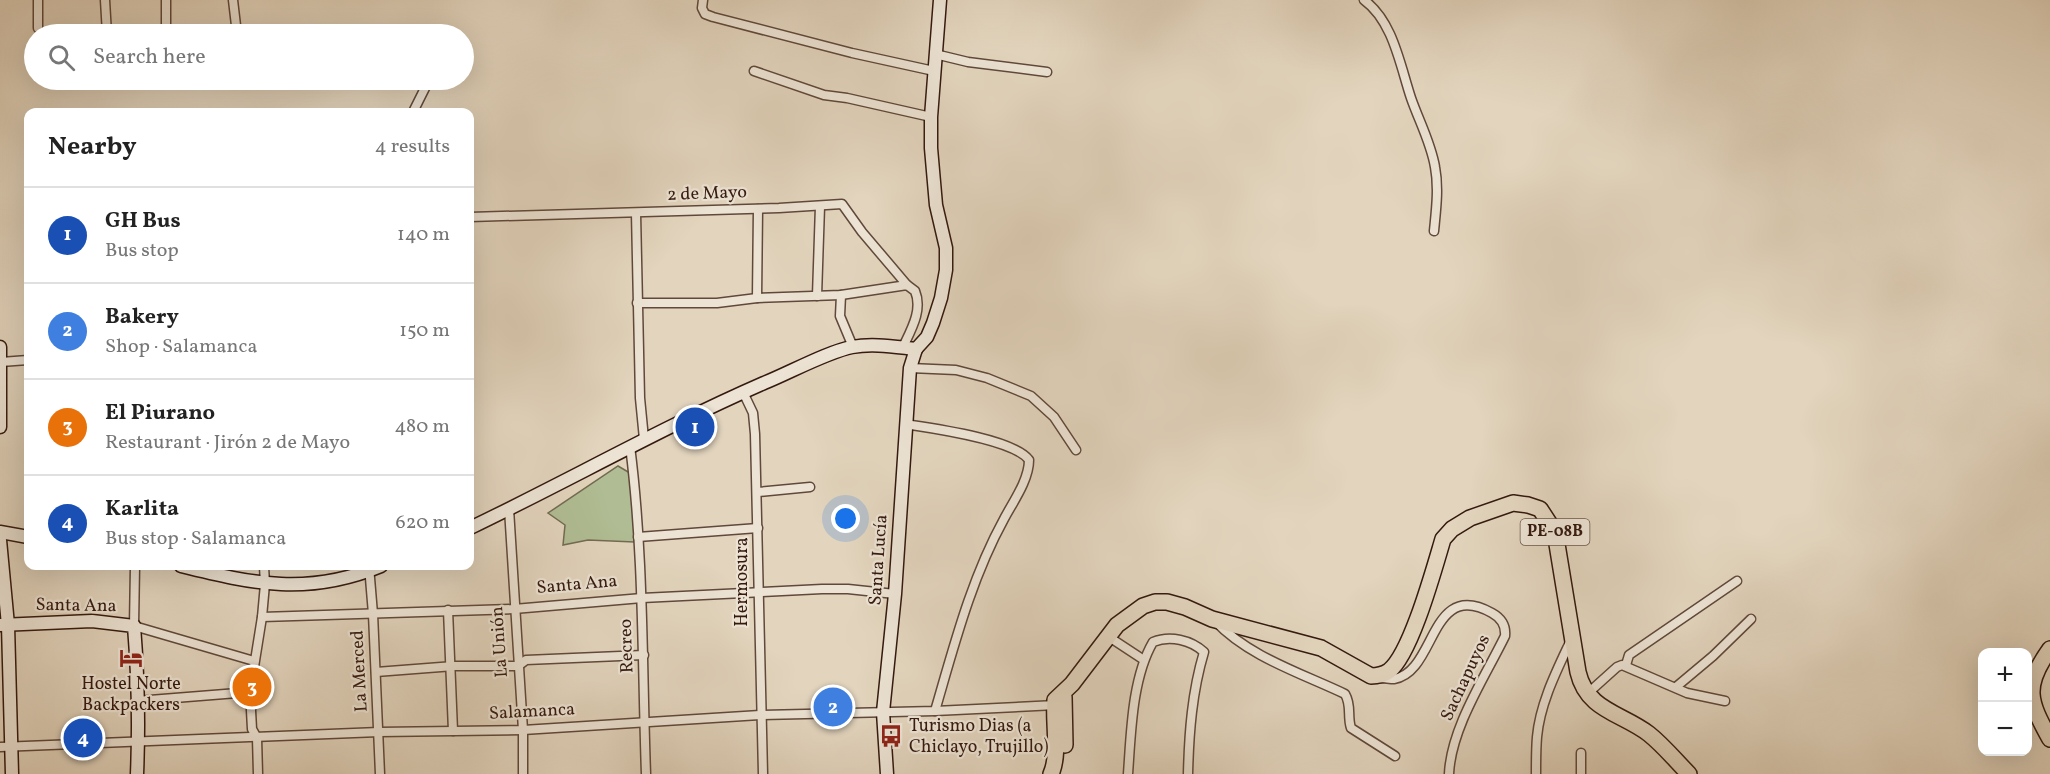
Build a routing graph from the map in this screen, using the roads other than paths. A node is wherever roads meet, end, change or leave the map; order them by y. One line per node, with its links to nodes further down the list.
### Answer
1 (38, 0): 8 (street)
2 (105, 0): 9 (street)
3 (166, 0): 10 (street)
4 (233, 0): 11 (street)
5 (940, 0): 12 (street, Santa Lucía)
6 (1364, 0): 23 (street)
7 (703, 4): 14 (street)
8 (38, 24)
9 (106, 24)
10 (166, 24)
11 (236, 24)
12 (935, 54): 14 (street, Santa Lucía); 15 (street)
13 (754, 71): 18 (street)
14 (934, 71): 18 (street, Santa Lucía)
15 (1047, 72)
16 (424, 90): 17 (street)
17 (415, 108)
18 (931, 117): 32 (street, Santa Lucía)
19 (820, 206): 20 (street, 2 de Mayo); 24 (street, 2 de Mayo); 26 (street)
20 (758, 209): 21 (street, 2 de Mayo); 27 (street)
21 (636, 213): 22 (street, 2 de Mayo); 28 (street)
22 (474, 217)
23 (1434, 231)
24 (907, 285): 25 (street); 31 (street)
25 (841, 295): 26 (street); 30 (street)
26 (818, 296): 27 (street)
27 (757, 298): 28 (street)
28 (637, 303): 39 (street)
29 (0, 346): 34 (street)
30 (852, 347): 31 (street); 36 (street)
31 (903, 347): 32 (street)
32 (916, 349): 35 (street, Santa Lucía)
33 (24, 360): 34 (street)
34 (1, 362): 38 (street)
35 (910, 368): 37 (street, Santa Lucía); 41 (street)
36 (743, 392): 39 (street); 43 (street, Hermosura)
37 (905, 424): 59 (street, Santa Lucía); 86 (street)
38 (0, 427)
39 (644, 440): 40 (street)
40 (630, 446): 44 (street); 49 (street, Recreo)
41 (1076, 450)
42 (810, 487): 43 (street)
43 (758, 492): 46 (street, Hermosura)
44 (509, 509): 45 (street); 61 (street, La Unión)
45 (474, 526)
46 (758, 528): 49 (street); 58 (street, Hermosura)
47 (0, 532): 48 (street)
48 (24, 536)
49 (638, 537): 60 (street, Recreo)
50 (0, 540): 67 (street)
51 (135, 570): 68 (street)
52 (197, 570): 57 (street)
53 (264, 570): 57 (street)
54 (363, 570): 57 (street)
55 (373, 570): 63 (street, La Merced)
56 (1737, 580): 75 (street)
57 (265, 584): 64 (street)
58 (758, 592): 59 (street, Santa Ana); 60 (street, Santa Ana); 88 (street, Hermosura)
59 (895, 594): 87 (street, Santa Lucía)
60 (642, 598): 61 (street, Santa Ana); 72 (street, Recreo)
61 (514, 609): 62 (street, Santa Ana); 76 (street, La Unión)
62 (448, 610): 63 (street, Santa Ana); 77 (street)
63 (373, 614): 64 (street, Santa Ana); 78 (street, La Merced)
64 (262, 617): 73 (street)
65 (1212, 619): 69 (highway); 79 (highway); 98 (street)
66 (1751, 619): 80 (street)
67 (4, 625): 68 (street, Santa Ana); 96 (street)
68 (134, 626): 73 (street, Santa Ana); 83 (street)
69 (1109, 637): 74 (street); 84 (highway)
70 (1573, 637): 79 (highway, PE-08B); 82 (highway, PE-08B); 112 (street)
71 (2050, 649): 94 (highway)
72 (644, 655): 76 (street); 89 (street, Recreo)
73 (254, 660): 81 (street)
74 (1144, 660): 109 (street); 110 (street)
75 (1626, 665): 80 (street); 82 (street)
76 (518, 666): 77 (street); 90 (street, La Unión)
77 (450, 668): 78 (street); 91 (street)
78 (376, 672): 92 (street, La Merced)
79 (1371, 676): 111 (street, Sachapuyos)
80 (1676, 687): 85 (street)
81 (250, 692): 83 (street); 93 (street)
82 (1587, 694): 114 (highway)
83 (137, 701): 95 (street)
84 (1060, 701): 86 (street, Salamanca); 107 (highway); 108 (highway)
85 (1725, 701)
86 (935, 711): 87 (street, Salamanca)
87 (883, 712): 88 (street, Salamanca); 106 (street, Santa Lucía)
88 (760, 715): 89 (street, Salamanca); 105 (street, Hermosura)
89 (644, 722): 90 (street, Salamanca); 104 (street, Recreo)
90 (523, 730): 91 (street, Salamanca); 103 (street, La Unión)
91 (453, 731): 92 (street, Salamanca)
92 (379, 732): 93 (street, Salamanca); 102 (street, La Merced)
93 (257, 738): 95 (street, Salamanca); 101 (street)
94 (2050, 739)
95 (138, 742): 96 (street, Salamanca); 100 (street)
96 (6, 747): 99 (street)
97 (1581, 753): 113 (street)
98 (1395, 756)
99 (12, 774)
100 (137, 774)
101 (258, 774)
102 (380, 774)
103 (523, 774)
104 (646, 774)
105 (763, 774)
106 (887, 774)
107 (1051, 774)
108 (1059, 774)
109 (1128, 774)
110 (1188, 774)
111 (1449, 774)
112 (1536, 774)
113 (1581, 774)
114 (1689, 774)

